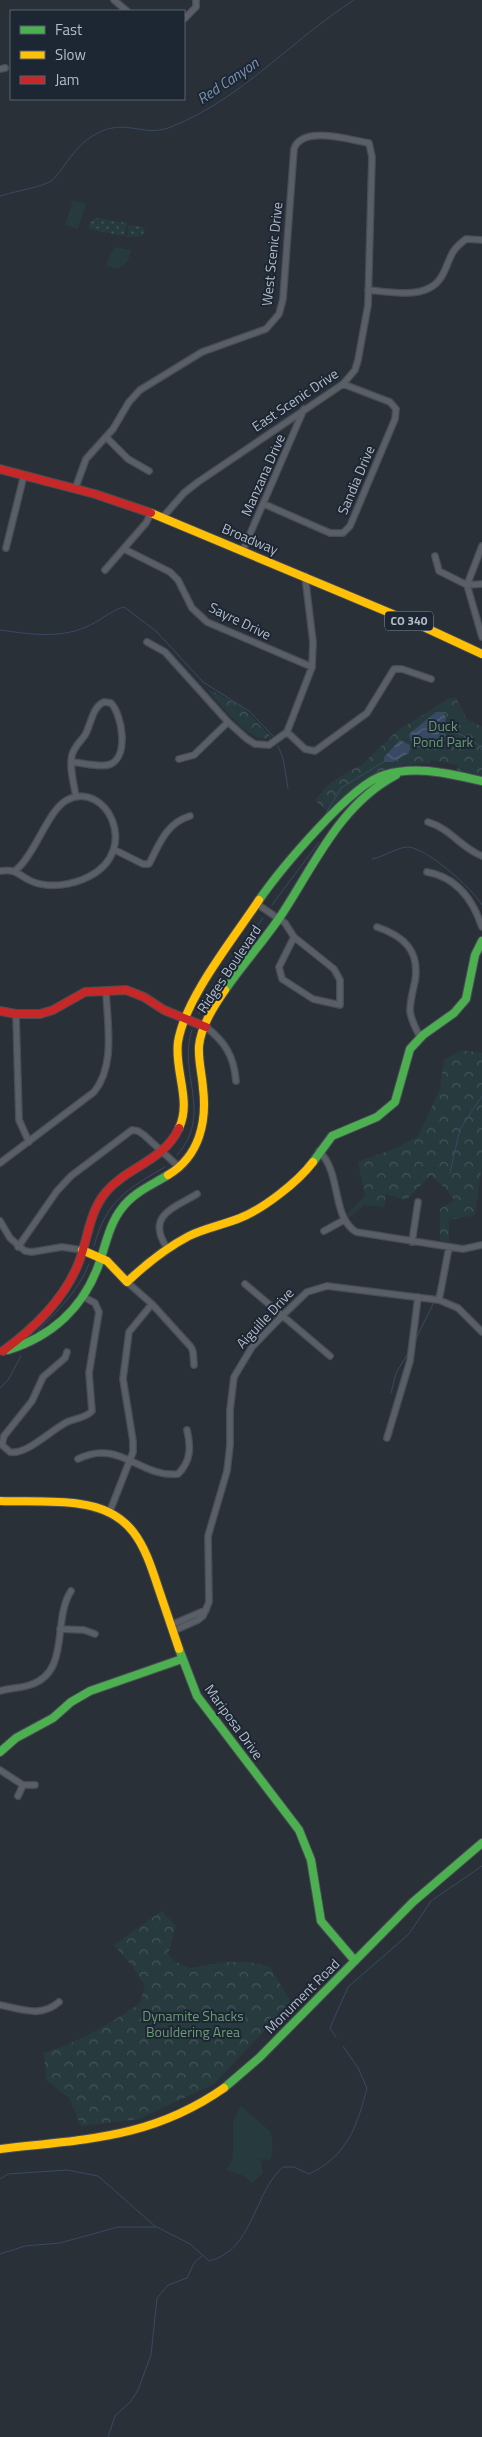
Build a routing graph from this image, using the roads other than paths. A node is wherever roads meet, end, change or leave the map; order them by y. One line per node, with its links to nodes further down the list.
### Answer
1 (114, 0): 3 (street)
2 (196, 0): 4 (street)
3 (126, 10)
4 (185, 18)
5 (369, 143): 7 (street, East Scenic Drive); 10 (street, West Scenic Drive)
6 (482, 240): 7 (street)
7 (368, 290): 8 (street, East Scenic Drive)
8 (343, 384): 9 (street, East Scenic Drive); 15 (street, Sandia Drive)
9 (304, 409): 15 (street, Manzana Drive); 17 (street, East Scenic Drive)
10 (106, 437): 12 (street); 14 (street, West Scenic Drive)
11 (0, 469): 13 (street, Broadway / CO 340)
12 (149, 471)
13 (24, 475): 14 (street, Broadway / CO 340); 19 (street)
14 (75, 489): 16 (street, Broadway / CO 340)
15 (264, 504): 21 (street, Manzana Drive)
16 (151, 513): 17 (street, Broadway / CO 340); 20 (street)
17 (163, 517): 21 (street, Broadway / CO 340)
18 (482, 546): 26 (street)
19 (6, 548)
20 (124, 549): 23 (street); 30 (street, Sayre Drive)
21 (244, 550): 24 (street, Broadway / CO 340)
22 (435, 556): 26 (street)
23 (105, 570)
24 (305, 576): 29 (street, Broadway / CO 340); 30 (street)
25 (482, 584): 26 (street)
26 (467, 585): 27 (street)
27 (482, 634)
28 (147, 642): 32 (street)
29 (482, 653)
30 (312, 667): 33 (street)
31 (431, 679): 33 (street)
32 (228, 722): 33 (street); 34 (street)
33 (287, 732)
34 (179, 759)
35 (72, 762): 35 (street); 38 (street)
36 (407, 771): 37 (street, Ridges Boulevard); 46 (street, Ridges Boulevard); 47 (street, Ridges Boulevard)
37 (482, 780)
38 (76, 797): 41 (street); 43 (street)
39 (190, 816): 41 (street)
40 (428, 822): 42 (street)
41 (115, 850): 43 (street)
42 (482, 856)
43 (16, 870): 44 (street)
44 (0, 871)
45 (427, 872): 49 (street)
46 (257, 904): 47 (street); 55 (street, Ridges Boulevard)
47 (279, 918): 50 (street); 56 (street, Ridges Boulevard)
48 (377, 927): 57 (street)
49 (482, 927)
50 (294, 937): 50 (street)
51 (482, 941): 57 (street)
52 (106, 990): 54 (street); 55 (street); 59 (street)
53 (0, 1011): 54 (street)
54 (16, 1014): 59 (street)
55 (184, 1019): 56 (street); 61 (street, Ridges Boulevard)
56 (202, 1025): 58 (street); 63 (street, Ridges Boulevard)
57 (420, 1037): 60 (street)
58 (236, 1082)
59 (29, 1142): 62 (street)
60 (319, 1152): 66 (street); 73 (street)
61 (164, 1153): 63 (street); 71 (street); 74 (street, Ridges Boulevard)
62 (0, 1163)
63 (180, 1168): 75 (street, Ridges Boulevard)
64 (196, 1194): 73 (street)
65 (418, 1202): 69 (street)
66 (344, 1220): 68 (street); 69 (street)
67 (0, 1221): 71 (street)
68 (324, 1231)
69 (412, 1242): 72 (street)
70 (482, 1245): 72 (street)
71 (18, 1247): 74 (street)
72 (449, 1247): 80 (street)
73 (167, 1248): 76 (street)
74 (82, 1250): 75 (street); 84 (street, Ridges Boulevard)
75 (101, 1256): 76 (street); 78 (street, Ridges Boulevard)
76 (127, 1282): 81 (street)
77 (245, 1284): 82 (street)
78 (82, 1296): 84 (street, Ridges Boulevard); 90 (street)
79 (418, 1298): 80 (street, Aiguille Drive); 82 (street, Aiguille Drive); 89 (street)
80 (439, 1300): 83 (street)
81 (152, 1304): 87 (street); 92 (street)
82 (283, 1314): 86 (street); 96 (street, Aiguille Drive)
83 (482, 1332)
84 (2, 1352)
85 (67, 1352): 90 (street)
86 (330, 1356)
87 (194, 1365)
88 (187, 1430): 92 (street)
89 (387, 1438)
90 (1, 1446)
91 (78, 1459): 92 (street)
92 (131, 1460): 94 (street)
93 (0, 1501): 94 (street, Mariposa Drive)
94 (110, 1511): 96 (street, Mariposa Drive)
95 (71, 1591): 97 (street)
96 (172, 1628): 99 (street, Mariposa Drive)
97 (60, 1629): 98 (street); 100 (street)
98 (95, 1634)
99 (182, 1659): 101 (street); 107 (street, Mariposa Drive)
100 (0, 1691)
101 (0, 1752)
102 (0, 1770): 103 (street)
103 (23, 1785): 104 (street); 105 (street)
104 (35, 1785)
105 (18, 1796)
106 (482, 1843): 107 (street, Monument Road)
107 (355, 1961): 110 (street, Monument Road)
108 (59, 2002): 109 (street)
109 (0, 2006)
110 (0, 2148)

